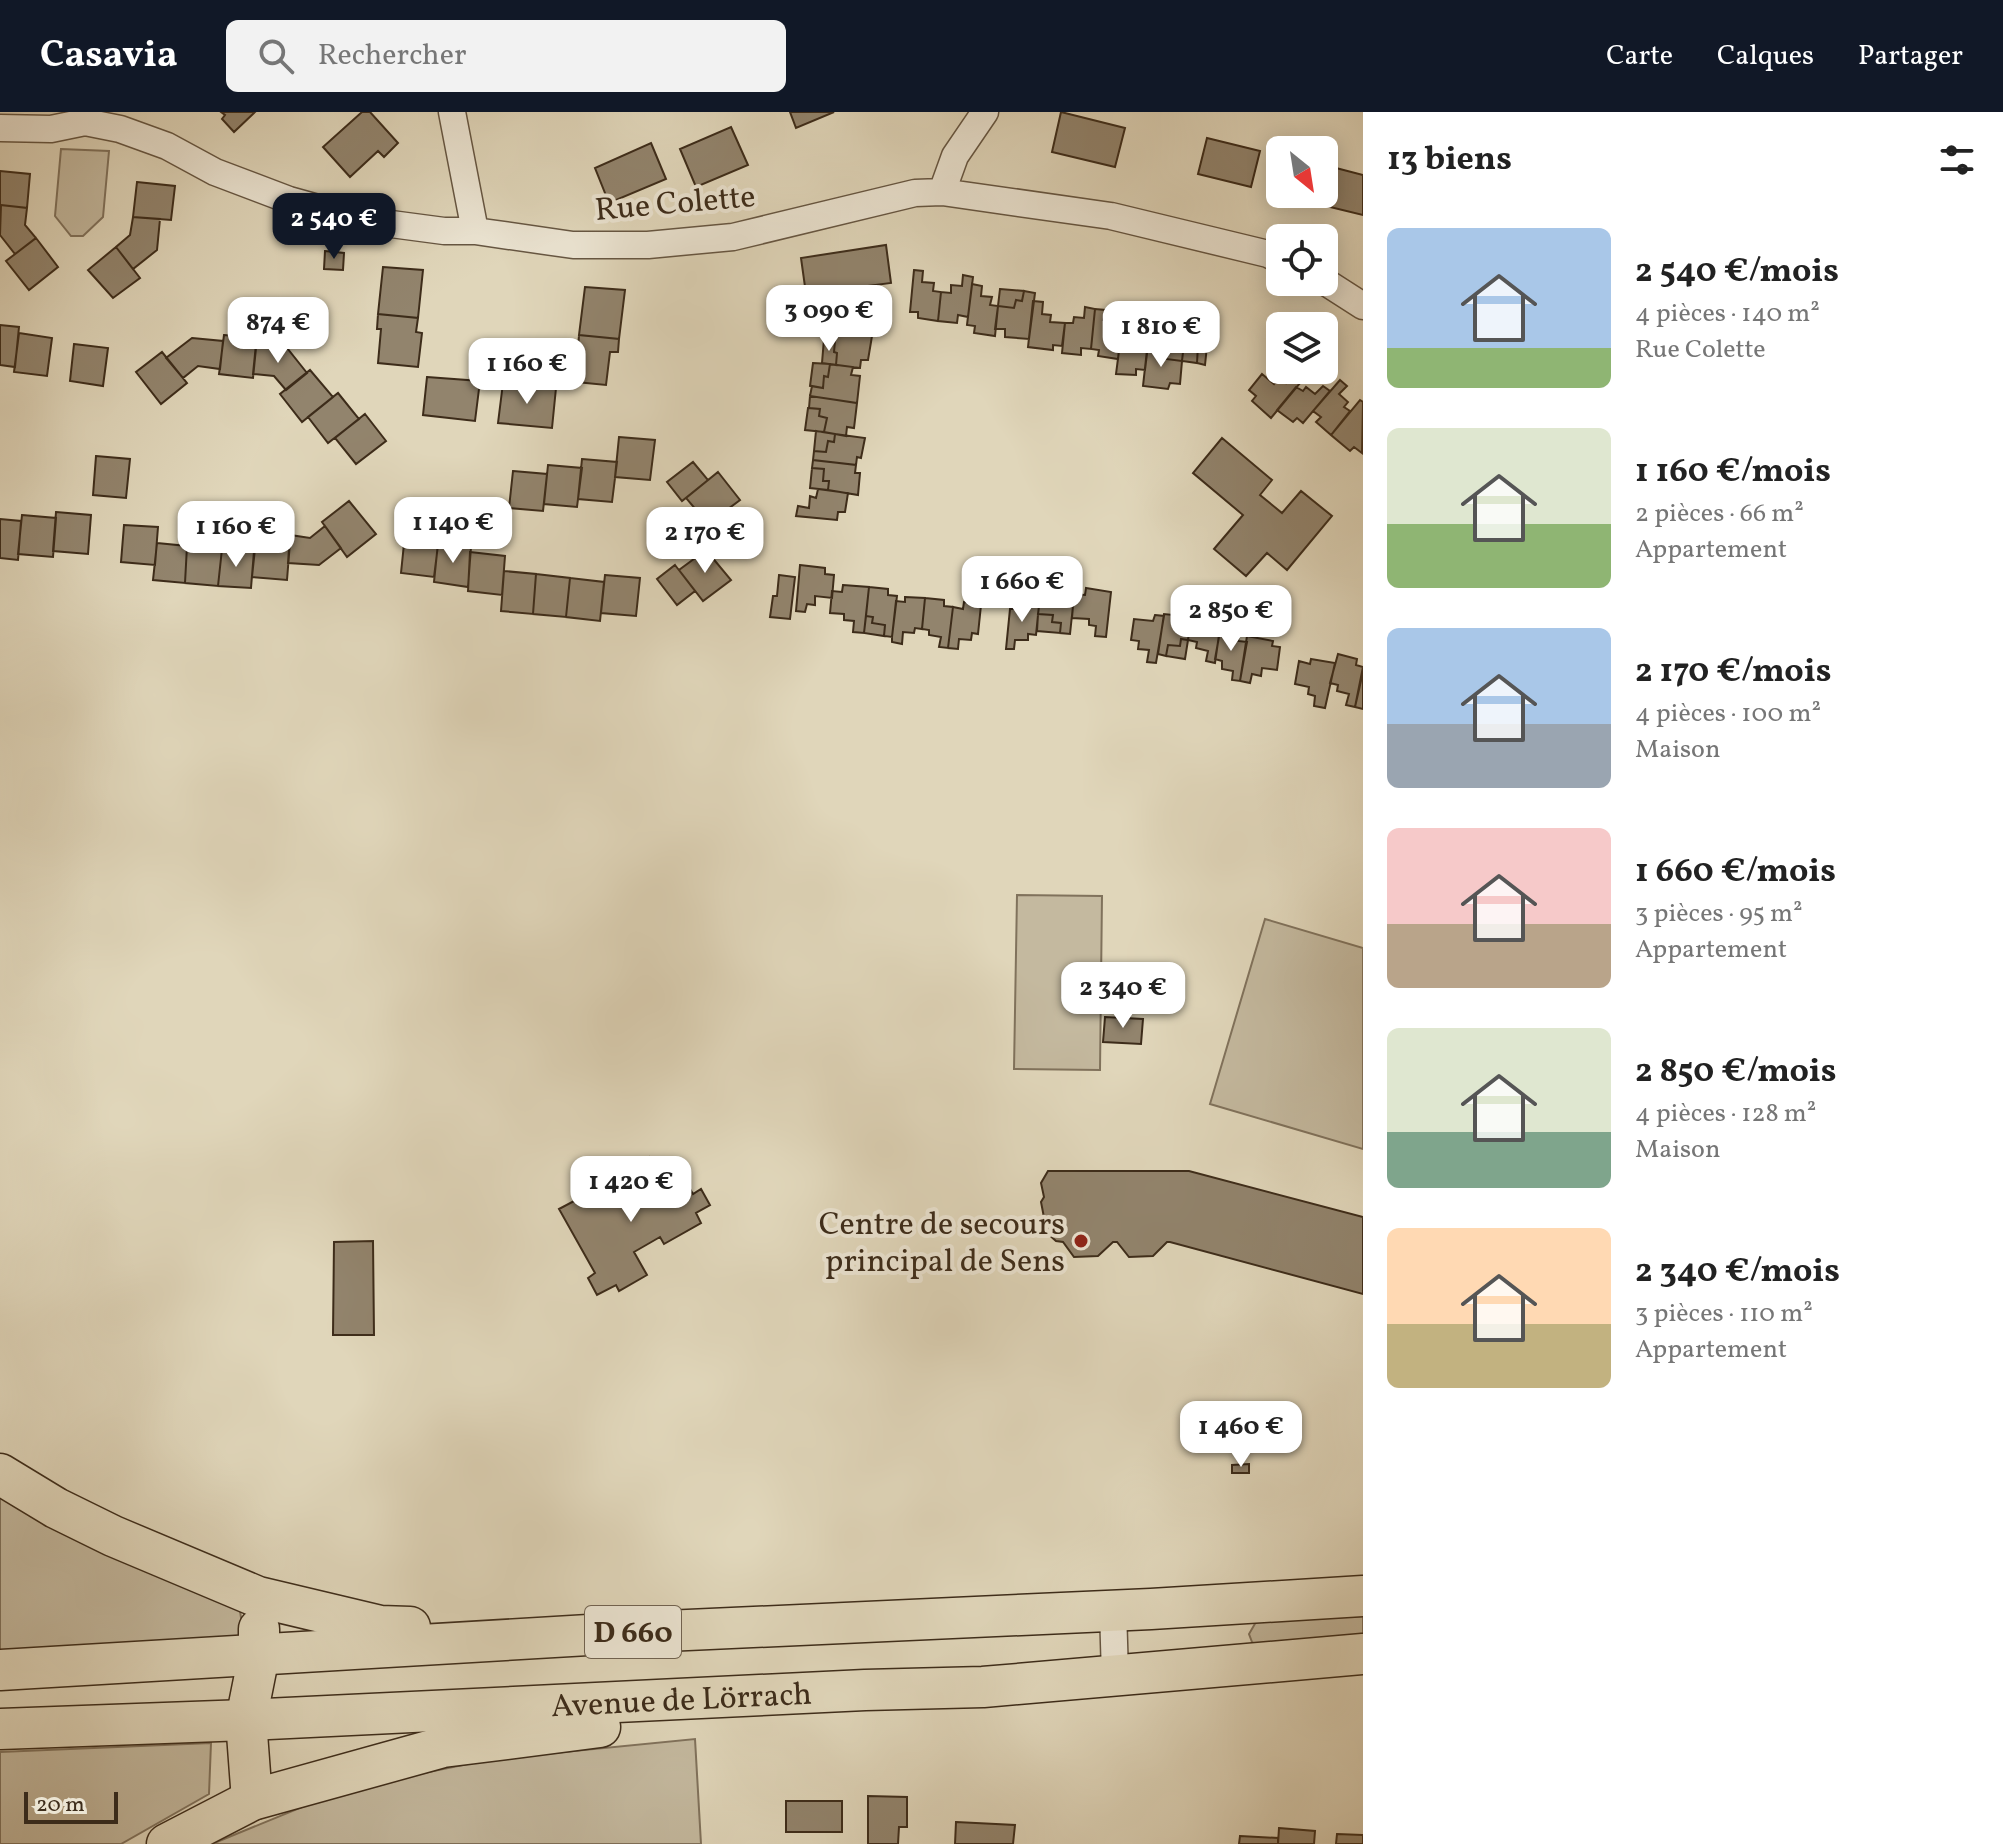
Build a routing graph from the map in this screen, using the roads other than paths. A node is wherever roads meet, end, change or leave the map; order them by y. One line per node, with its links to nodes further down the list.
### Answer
1 (452, 112): 6 (street)
2 (985, 112): 5 (street)
3 (83, 117): 4 (street); 6 (street, Rue Colette)
4 (0, 128)
5 (942, 192): 6 (street, Rue Colette); 7 (street, Rue Colette)
6 (475, 231)
7 (1266, 254)
8 (1338, 290): 9 (street)
9 (1363, 306)
10 (0, 1474): 12 (main road)
11 (1363, 1596): 13 (main road, D 660)
12 (258, 1597): 14 (main road); 16 (main road)
13 (1113, 1610): 14 (main road, D 660); 18 (street)
14 (622, 1633): 16 (main road, D 660)
15 (1363, 1654): 18 (main road, Avenue de Lörrach / D 660)
16 (259, 1655): 17 (main road, D 660); 20 (main road)
17 (0, 1670)
18 (1115, 1675): 19 (main road, Avenue de Lörrach / D 660)
19 (823, 1693): 20 (main road, Avenue de Lörrach / D 660); 22 (main road)
20 (246, 1720): 21 (main road, Avenue de Lörrach / D 660); 22 (main road)
21 (0, 1729)
22 (252, 1800): 23 (main road)
23 (167, 1844)

